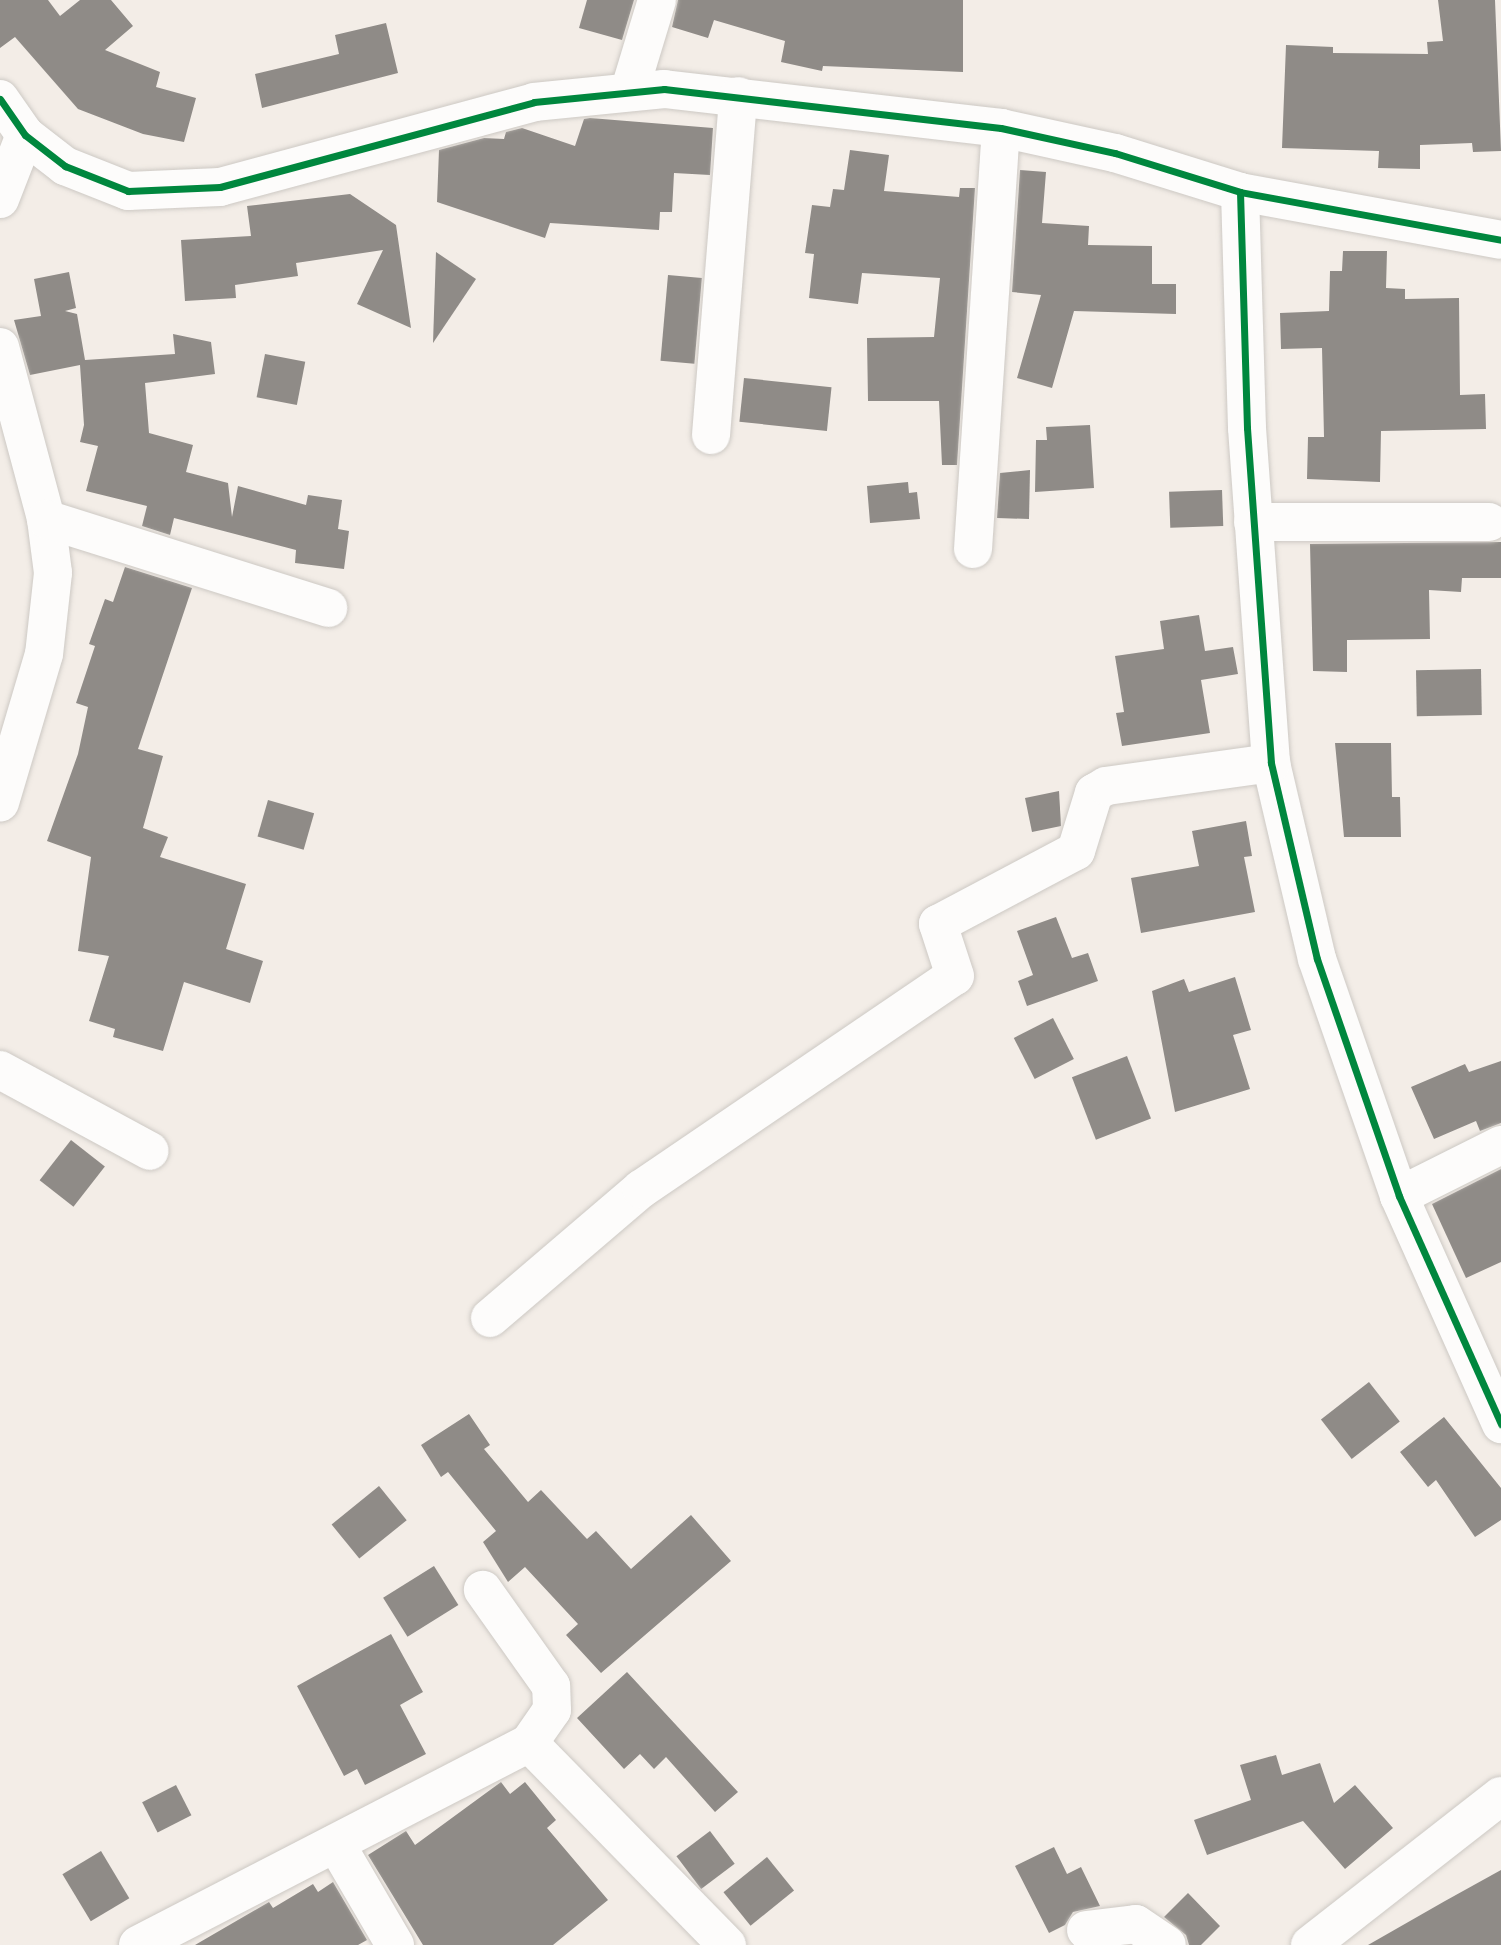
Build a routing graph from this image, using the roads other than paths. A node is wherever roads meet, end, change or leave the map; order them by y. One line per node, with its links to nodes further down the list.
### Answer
1 (657, 0): 2 (street)
2 (630, 89): 3 (street); 6 (street)
3 (738, 96): 5 (street); 11 (street)
4 (0, 99): 6 (street)
5 (1001, 128): 7 (street); 15 (street)
6 (25, 135): 8 (street)
7 (1240, 192): 9 (street); 13 (street)
8 (0, 199)
9 (1501, 240)
10 (0, 347): 12 (street)
11 (711, 435)
12 (46, 520): 16 (street); 18 (street)
13 (1253, 522): 14 (street); 17 (street)
14 (1489, 522)
15 (973, 549)
16 (328, 608)
17 (1271, 763): 22 (street); 23 (street)
18 (0, 803)
19 (0, 1070): 21 (street)
20 (1501, 1145): 22 (street)
21 (150, 1152)
22 (1399, 1196): 24 (street)
23 (490, 1318)
24 (1501, 1424)
25 (483, 1590): 26 (street)
26 (529, 1743): 28 (street); 32 (street)
27 (1501, 1796): 34 (street)
28 (336, 1844): 30 (street); 31 (street)
29 (1086, 1930): 33 (street)
30 (138, 1945)
31 (395, 1945)
32 (726, 1945)
33 (1167, 1945)
34 (1310, 1945)

